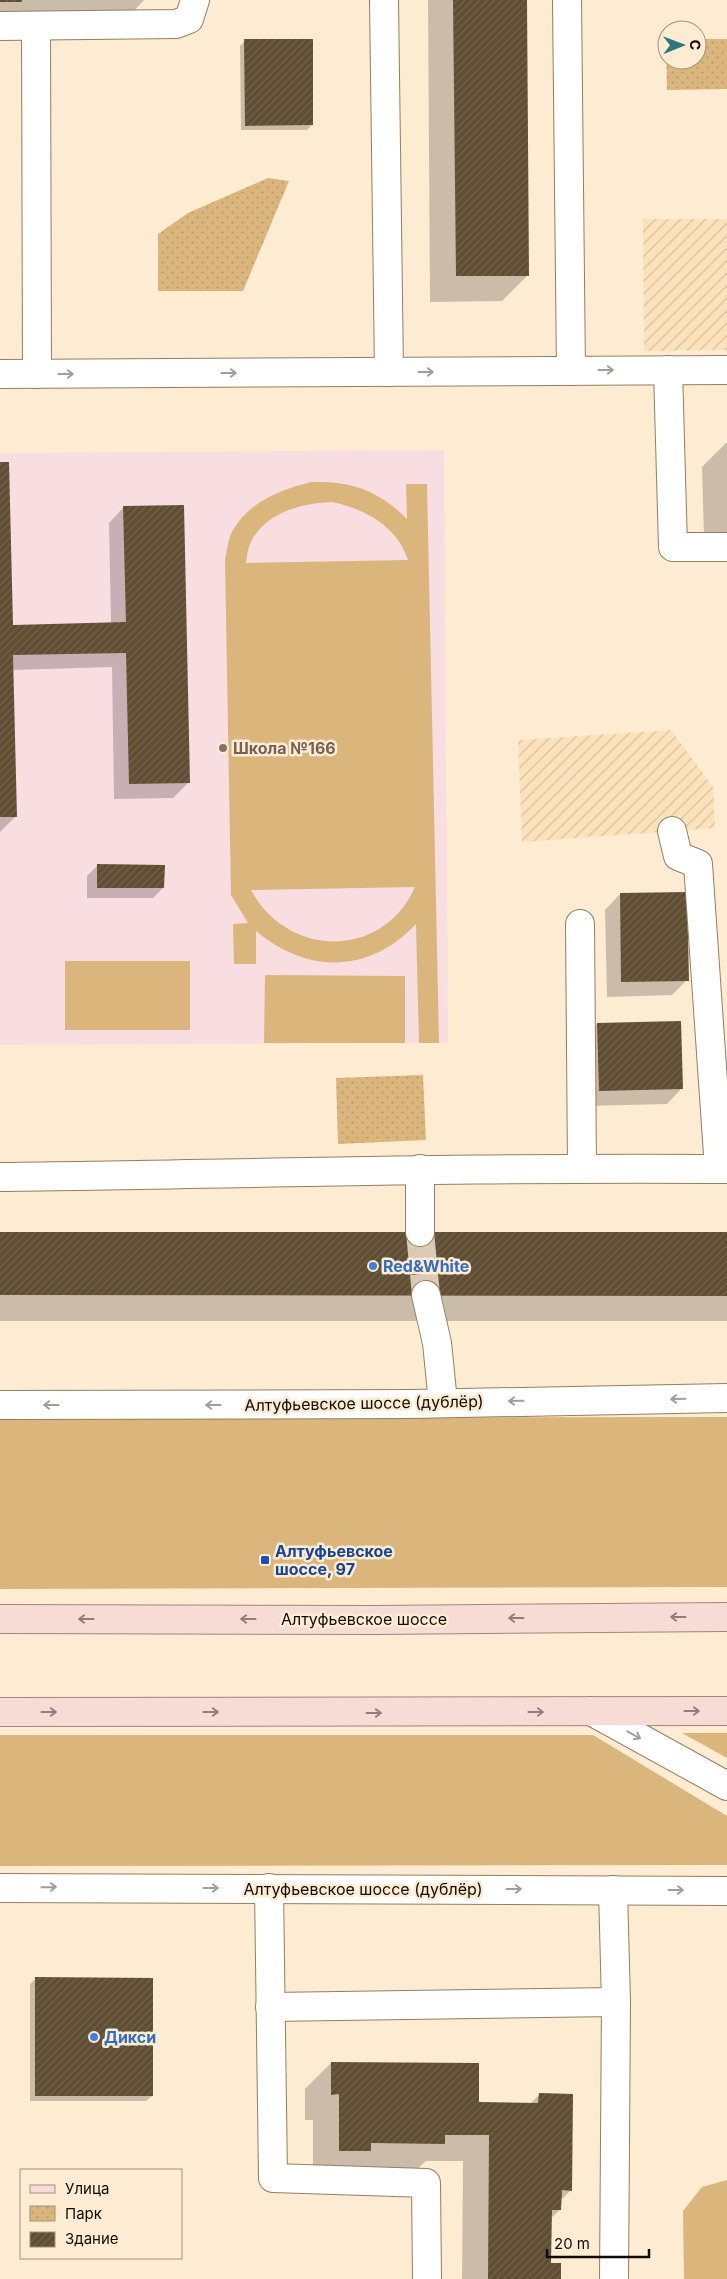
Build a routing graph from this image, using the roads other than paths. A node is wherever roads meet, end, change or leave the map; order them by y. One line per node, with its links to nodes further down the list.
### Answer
1 (195, 0): 5 (street)
2 (384, 0): 9 (street)
3 (567, 0): 8 (street)
4 (0, 26): 5 (street)
5 (36, 26): 11 (street)
6 (668, 370): 7 (street); 8 (street, one-way to 6); 12 (street)
7 (727, 370)
8 (570, 371): 9 (street, one-way to 8)
9 (389, 372): 11 (street, one-way to 9)
10 (0, 374): 11 (street)
11 (37, 374)
12 (727, 547)
13 (672, 831): 17 (street)
14 (580, 924): 15 (street)
15 (582, 1168): 16 (street); 17 (street)
16 (420, 1169): 18 (street); 19 (street)
17 (723, 1169)
18 (0, 1177)
19 (420, 1232)
20 (426, 1295): 22 (street)
21 (727, 1398): 22 (street, Алтуфьевское шоссе (дублёр), one-way to 22)
22 (443, 1402): 23 (street, Алтуфьевское шоссе (дублёр), one-way to 23)
23 (0, 1405)
24 (727, 1617): 25 (main road, Алтуфьевское шоссе, one-way to 25)
25 (0, 1619)
26 (591, 1711): 27 (main road, one-way to 27); 28 (main road, one-way to 26); 29 (street, one-way to 29)
27 (727, 1711)
28 (0, 1712)
29 (727, 1786)
30 (0, 1888): 31 (street, Алтуфьевское шоссе (дублёр), one-way to 31)
31 (269, 1888): 32 (street, Алтуфьевское шоссе (дублёр), one-way to 32); 35 (street)
32 (613, 1890): 33 (street, Алтуфьевское шоссе (дублёр), one-way to 33); 34 (street)
33 (727, 1890)
34 (616, 2002): 35 (street); 37 (street)
35 (270, 2007): 36 (street)
36 (427, 2279)
37 (614, 2279)

